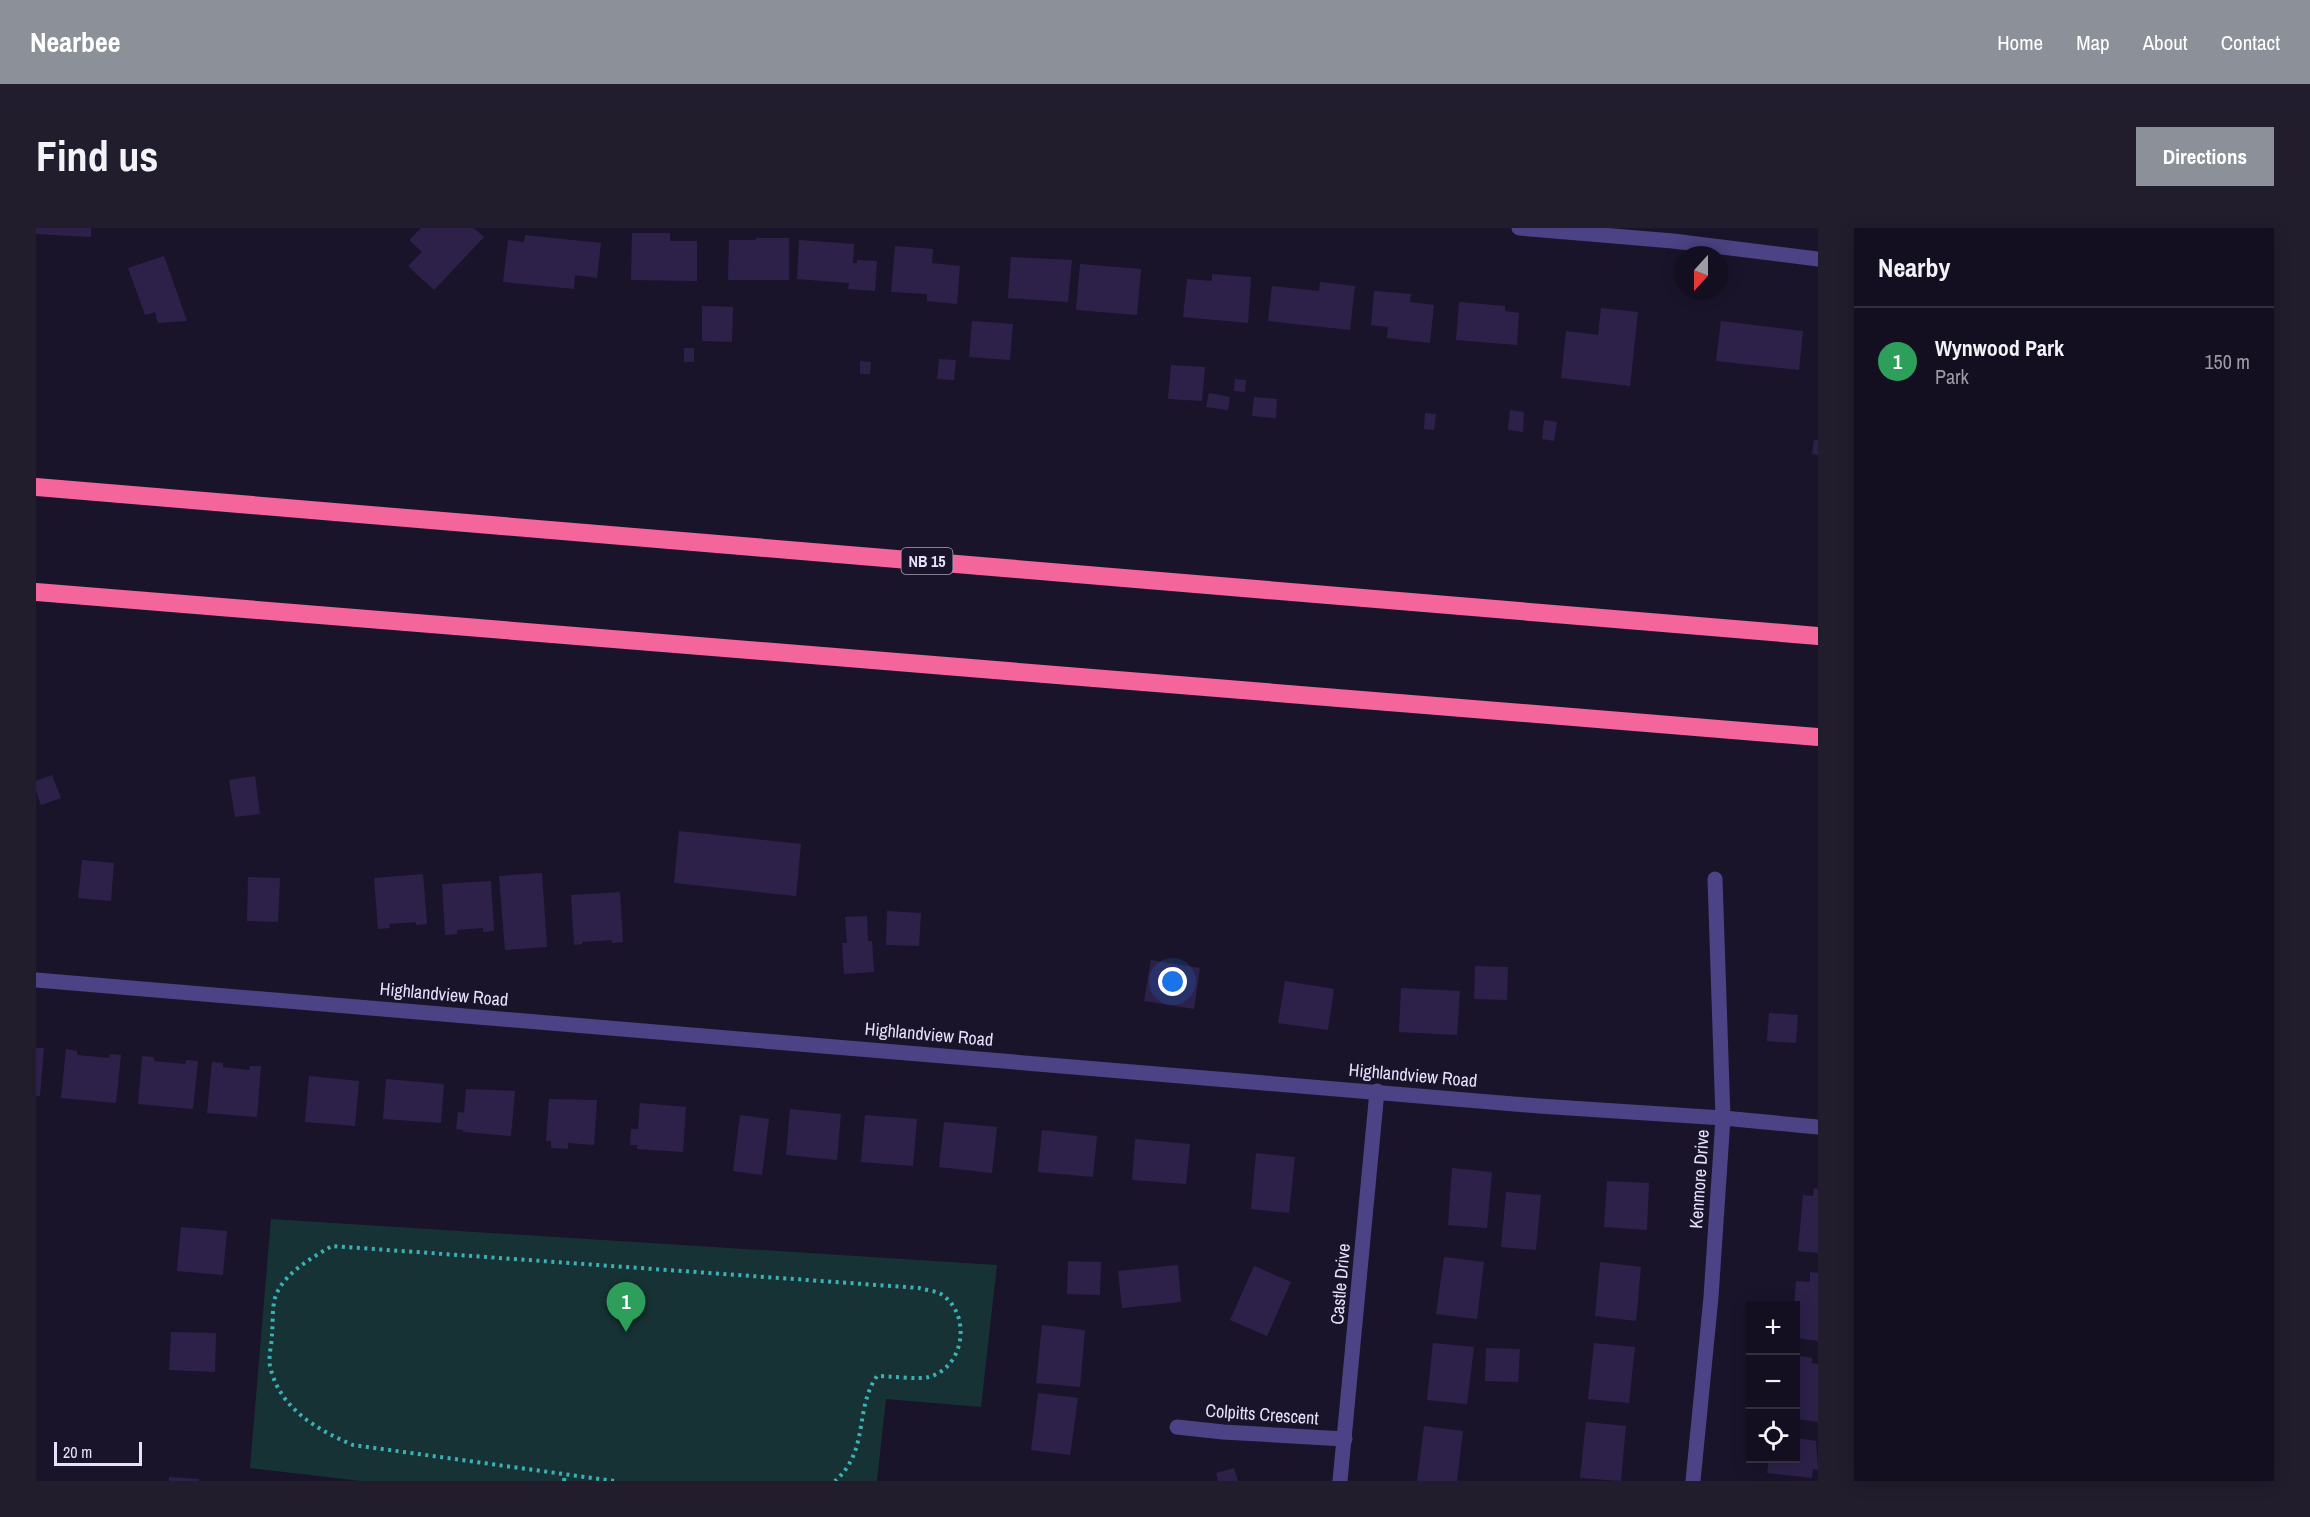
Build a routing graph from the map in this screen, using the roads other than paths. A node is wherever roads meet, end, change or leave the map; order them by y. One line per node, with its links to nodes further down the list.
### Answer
1 (1519, 228): 2 (street)
2 (1672, 234): 3 (street)
3 (1818, 259)
4 (36, 487): 6 (highway, NB 15)
5 (36, 592): 7 (highway)
6 (1818, 636)
7 (1818, 737)
8 (1715, 879): 11 (street, Kenmore Drive)
9 (36, 980): 10 (street, Highlandview Road)
10 (1377, 1091): 11 (street, Highlandview Road); 14 (street, Castle Drive)
11 (1723, 1118): 12 (street, Highlandview Road); 16 (street, Kenmore Drive)
12 (1818, 1128)
13 (1177, 1426): 14 (street, Colpitts Crescent)
14 (1345, 1439): 15 (street, Castle Drive)
15 (1340, 1481)
16 (1693, 1481)

